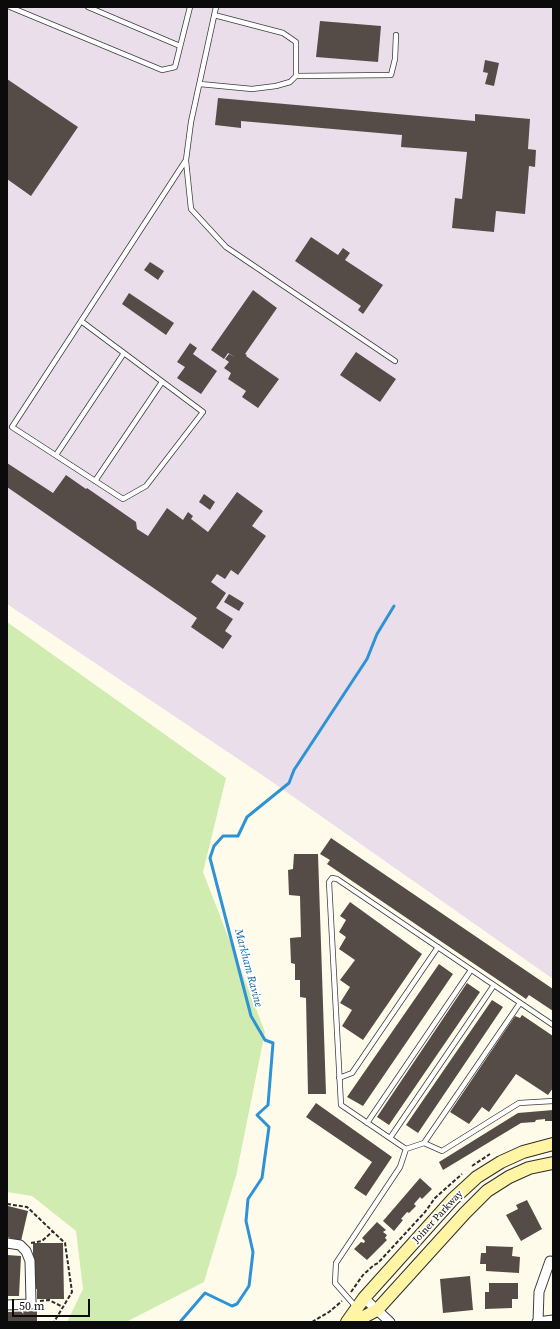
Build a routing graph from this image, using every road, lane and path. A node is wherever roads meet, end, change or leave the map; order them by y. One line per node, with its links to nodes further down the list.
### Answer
1 (10, 7): 7 (lane)
2 (88, 7): 7 (lane)
3 (190, 7): 7 (lane)
4 (216, 7): 5 (lane)
5 (214, 16): 8 (lane); 9 (lane)
6 (396, 34): 8 (lane)
7 (180, 46)
8 (296, 76): 9 (lane)
9 (200, 84): 10 (lane)
10 (186, 160): 11 (lane); 13 (lane)
11 (82, 321): 12 (lane); 15 (lane)
12 (124, 353): 14 (lane); 15 (lane)
13 (395, 361)
14 (162, 382): 16 (lane); 16 (lane)
15 (56, 456): 16 (lane)
16 (95, 481)
17 (438, 947): 18 (lane); 22 (lane); 22 (lane)
18 (471, 970): 19 (lane); 24 (lane)
19 (494, 985): 20 (lane); 25 (lane)
20 (520, 1003): 21 (lane); 26 (lane)
21 (553, 1025)
22 (339, 1078): 24 (lane)
23 (553, 1101): 26 (lane)
24 (367, 1123): 25 (lane)
25 (390, 1138): 28 (lane)
26 (424, 1143): 28 (lane)
27 (553, 1144): 37 (street, Joiner Parkway)
28 (406, 1149): 36 (lane)
29 (553, 1162): 42 (street, Joiner Parkway)
30 (7, 1204): 31 (path)
31 (53, 1231): 33 (path); 40 (path)
32 (7, 1243): 33 (street)
33 (24, 1249): 38 (street)
34 (550, 1261): 49 (street)
35 (378, 1263): 36 (path)
36 (346, 1297): 41 (lane); 45 (path)
37 (364, 1298): 41 (street, Joiner Parkway); 42 (street)
38 (31, 1301): 39 (street); 40 (path)
39 (7, 1304)
40 (63, 1307): 44 (path)
41 (357, 1308): 46 (street, Joiner Parkway)
42 (377, 1310): 47 (street, Joiner Parkway); 48 (street)
43 (553, 1320): 49 (street)
44 (54, 1322)
45 (312, 1322)
46 (347, 1322)
47 (354, 1322)
48 (390, 1322)
49 (538, 1322)

